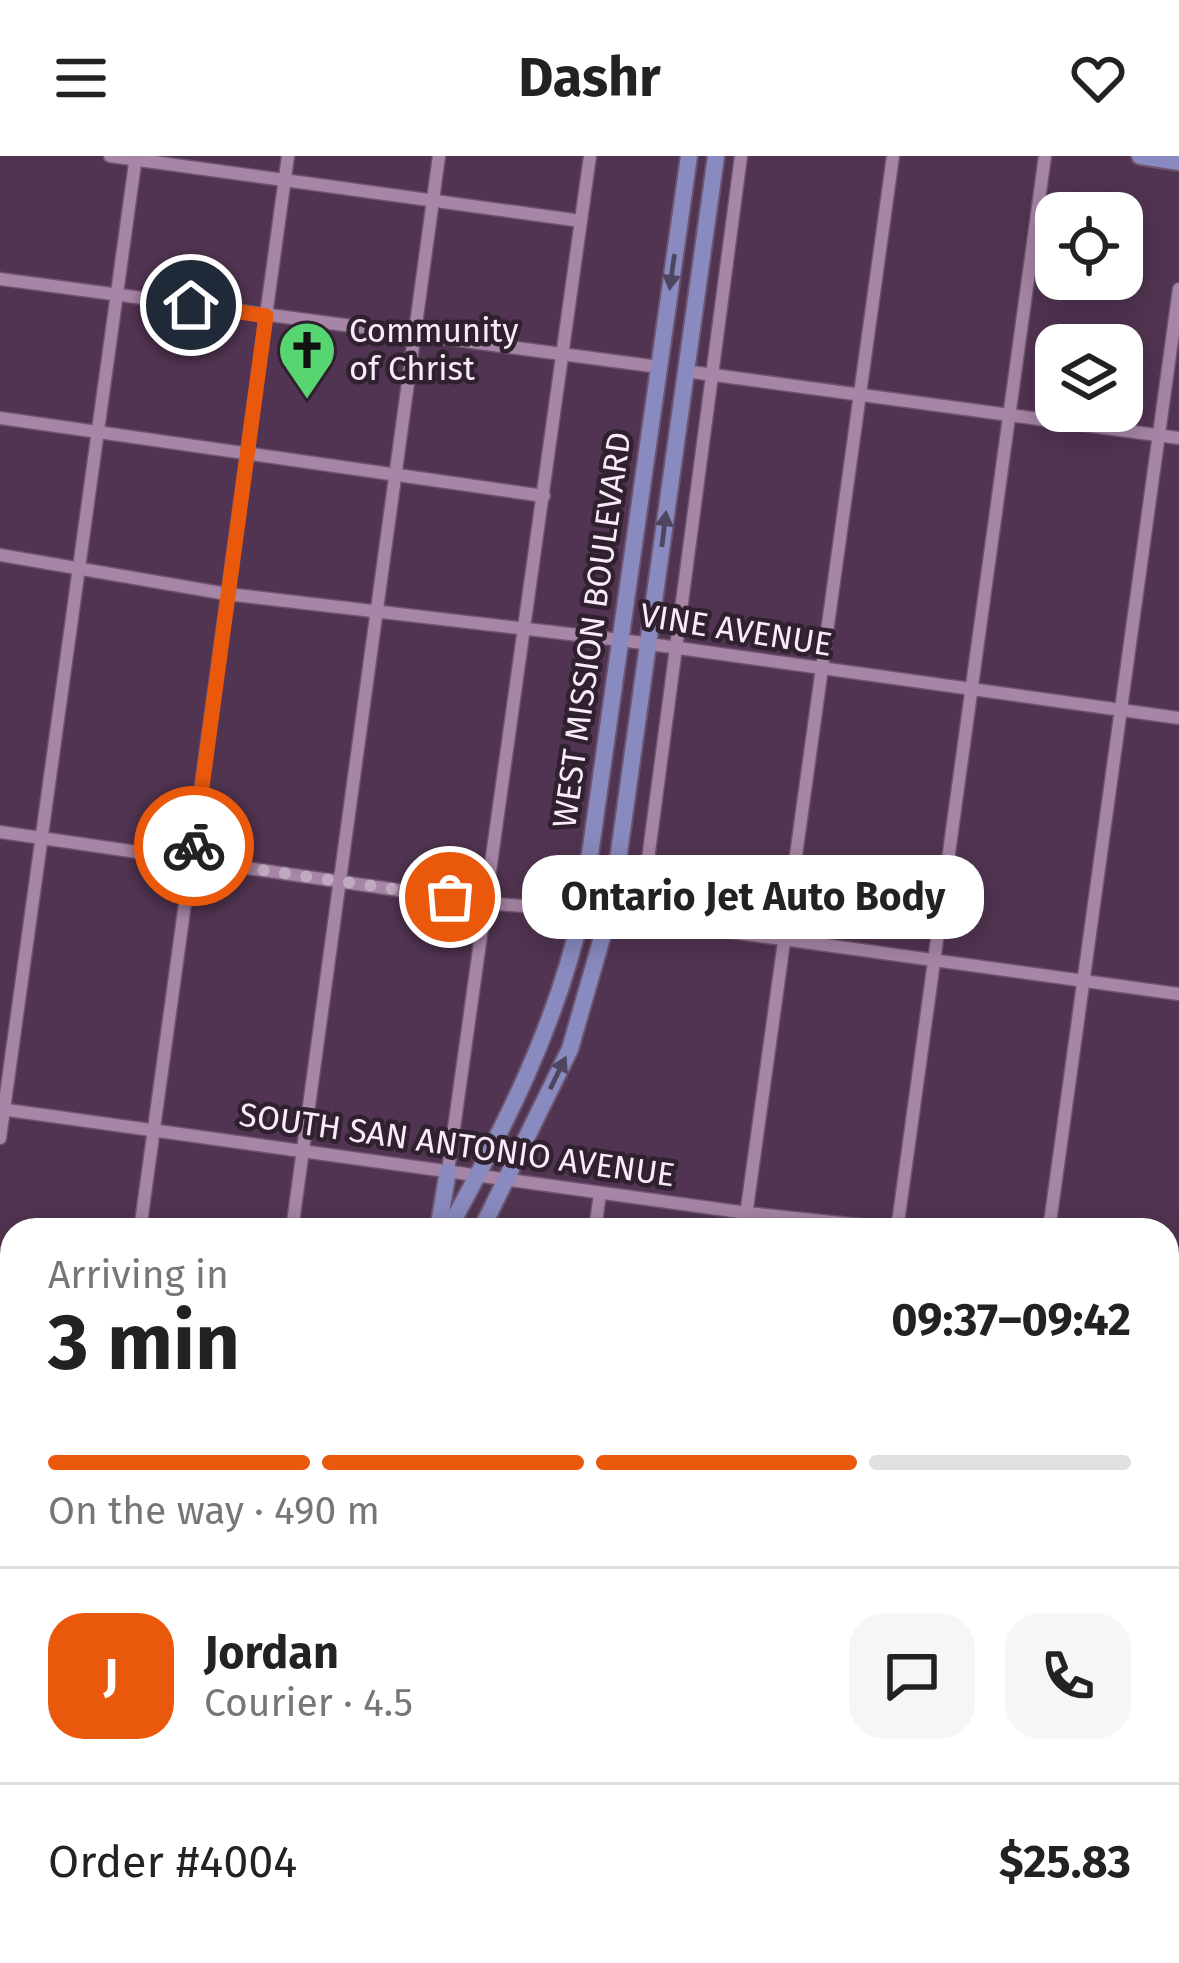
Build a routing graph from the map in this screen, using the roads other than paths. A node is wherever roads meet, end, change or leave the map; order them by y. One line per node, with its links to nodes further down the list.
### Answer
1 (110, 156): 11 (street)
2 (288, 156): 13 (street)
3 (439, 156): 14 (street)
4 (590, 156): 15 (street)
5 (689, 156): 22 (main road, WEST MISSION BOULEVARD, one-way to 22)
6 (716, 156): 23 (main road, WEST MISSION BOULEVARD)
7 (741, 156): 24 (street)
8 (893, 156): 25 (street)
9 (1045, 156): 26 (street)
10 (1140, 156): 12 (main road)
11 (136, 158): 13 (street); 18 (street)
12 (1179, 162)
13 (285, 181): 14 (street); 19 (street)
14 (433, 200): 15 (street); 20 (street)
15 (581, 221): 21 (street)
16 (0, 279): 18 (street)
17 (1179, 289): 29 (street)
18 (116, 295): 19 (street); 28 (street)
19 (266, 316): 20 (street); 31 (street)
20 (413, 335): 21 (street); 32 (street)
21 (562, 358): 22 (street); 33 (street)
22 (659, 367): 39 (main road, WEST MISSION BOULEVARD)
23 (685, 371): 24 (street); 40 (main road, WEST MISSION BOULEVARD, one-way to 23)
24 (711, 375): 25 (street); 41 (street)
25 (860, 398): 26 (street); 42 (street)
26 (1009, 416): 29 (street); 43 (street)
27 (0, 418): 28 (street)
28 (98, 432): 31 (street); 35 (street)
29 (1160, 435): 30 (street); 44 (street)
30 (1179, 438)
31 (246, 450): 32 (street); 36 (street)
32 (398, 474): 33 (street); 37 (street)
33 (544, 496): 38 (street)
34 (0, 556): 35 (street, VINE AVENUE)
35 (79, 566): 36 (street, VINE AVENUE); 47 (street)
36 (227, 594): 37 (street, VINE AVENUE); 48 (street)
37 (377, 613): 38 (street, VINE AVENUE); 49 (street)
38 (526, 632): 39 (street, VINE AVENUE); 50 (street)
39 (621, 640): 40 (street, VINE AVENUE); 51 (main road, WEST MISSION BOULEVARD)
40 (649, 645): 41 (street, VINE AVENUE); 52 (main road, WEST MISSION BOULEVARD)
41 (674, 651): 42 (street, VINE AVENUE); 53 (street)
42 (821, 671): 43 (street, VINE AVENUE); 54 (street)
43 (973, 690): 44 (street, VINE AVENUE); 55 (street)
44 (1122, 711): 45 (street, VINE AVENUE); 56 (street)
45 (1179, 718)
46 (0, 832): 47 (street)
47 (41, 838): 48 (street); 58 (street)
48 (192, 860): 49 (street); 59 (street)
49 (339, 882): 50 (street); 61 (street)
50 (488, 903): 51 (street); 62 (street)
51 (582, 911): 63 (main road, WEST MISSION BOULEVARD)
52 (608, 915): 53 (street); 64 (main road, WEST MISSION BOULEVARD, one-way to 52)
53 (640, 920): 54 (street)
54 (787, 941): 55 (street); 66 (street)
55 (936, 960): 56 (street); 75 (street)
56 (1085, 983): 57 (street); 76 (street)
57 (1179, 994)
58 (2, 1109): 59 (street, SOUTH SAN ANTONIO AVENUE); 60 (street)
59 (154, 1129): 61 (street, SOUTH SAN ANTONIO AVENUE); 67 (street)
60 (0, 1138)
61 (303, 1151): 62 (street, SOUTH SAN ANTONIO AVENUE); 68 (street)
62 (448, 1171): 63 (street, SOUTH SAN ANTONIO AVENUE); 69 (main road)
63 (478, 1175): 64 (street, SOUTH SAN ANTONIO AVENUE); 70 (main road, WEST MISSION BOULEVARD)
64 (508, 1179): 65 (street, SOUTH SAN ANTONIO AVENUE); 71 (main road, WEST MISSION BOULEVARD)
65 (600, 1193): 66 (street, SOUTH SAN ANTONIO AVENUE); 72 (street)
66 (747, 1213): 73 (street); 74 (street, SOUTH SAN ANTONIO AVENUE)
67 (142, 1218)
68 (294, 1218)
69 (440, 1218)
70 (455, 1218)
71 (487, 1218)
72 (597, 1218)
73 (746, 1218)
74 (792, 1218)
75 (902, 1218)
76 (1051, 1218)

